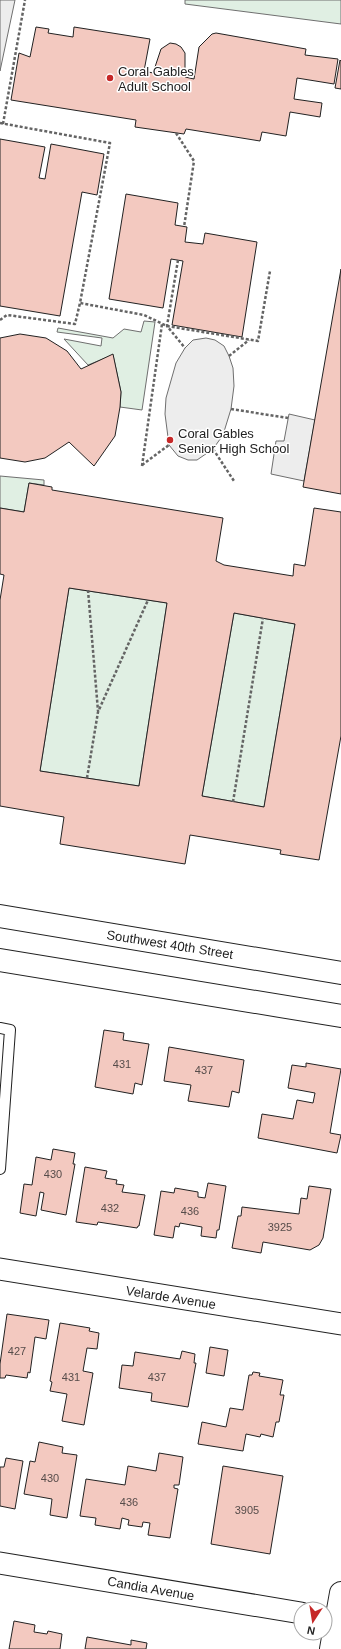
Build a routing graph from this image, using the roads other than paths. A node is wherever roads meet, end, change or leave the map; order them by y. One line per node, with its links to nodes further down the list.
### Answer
1 (0, 916): 3 (main road, Southwest 40th Street)
2 (1, 962): 4 (main road)
3 (341, 973)
4 (341, 1016)
5 (5, 1029): 6 (lane)
6 (0, 1169)
7 (0, 1269): 8 (street, Velarde Avenue)
8 (341, 1324)
9 (0, 1563): 11 (street, Candia Avenue)
10 (341, 1593): 12 (main road)
11 (293, 1612)
12 (333, 1613)

